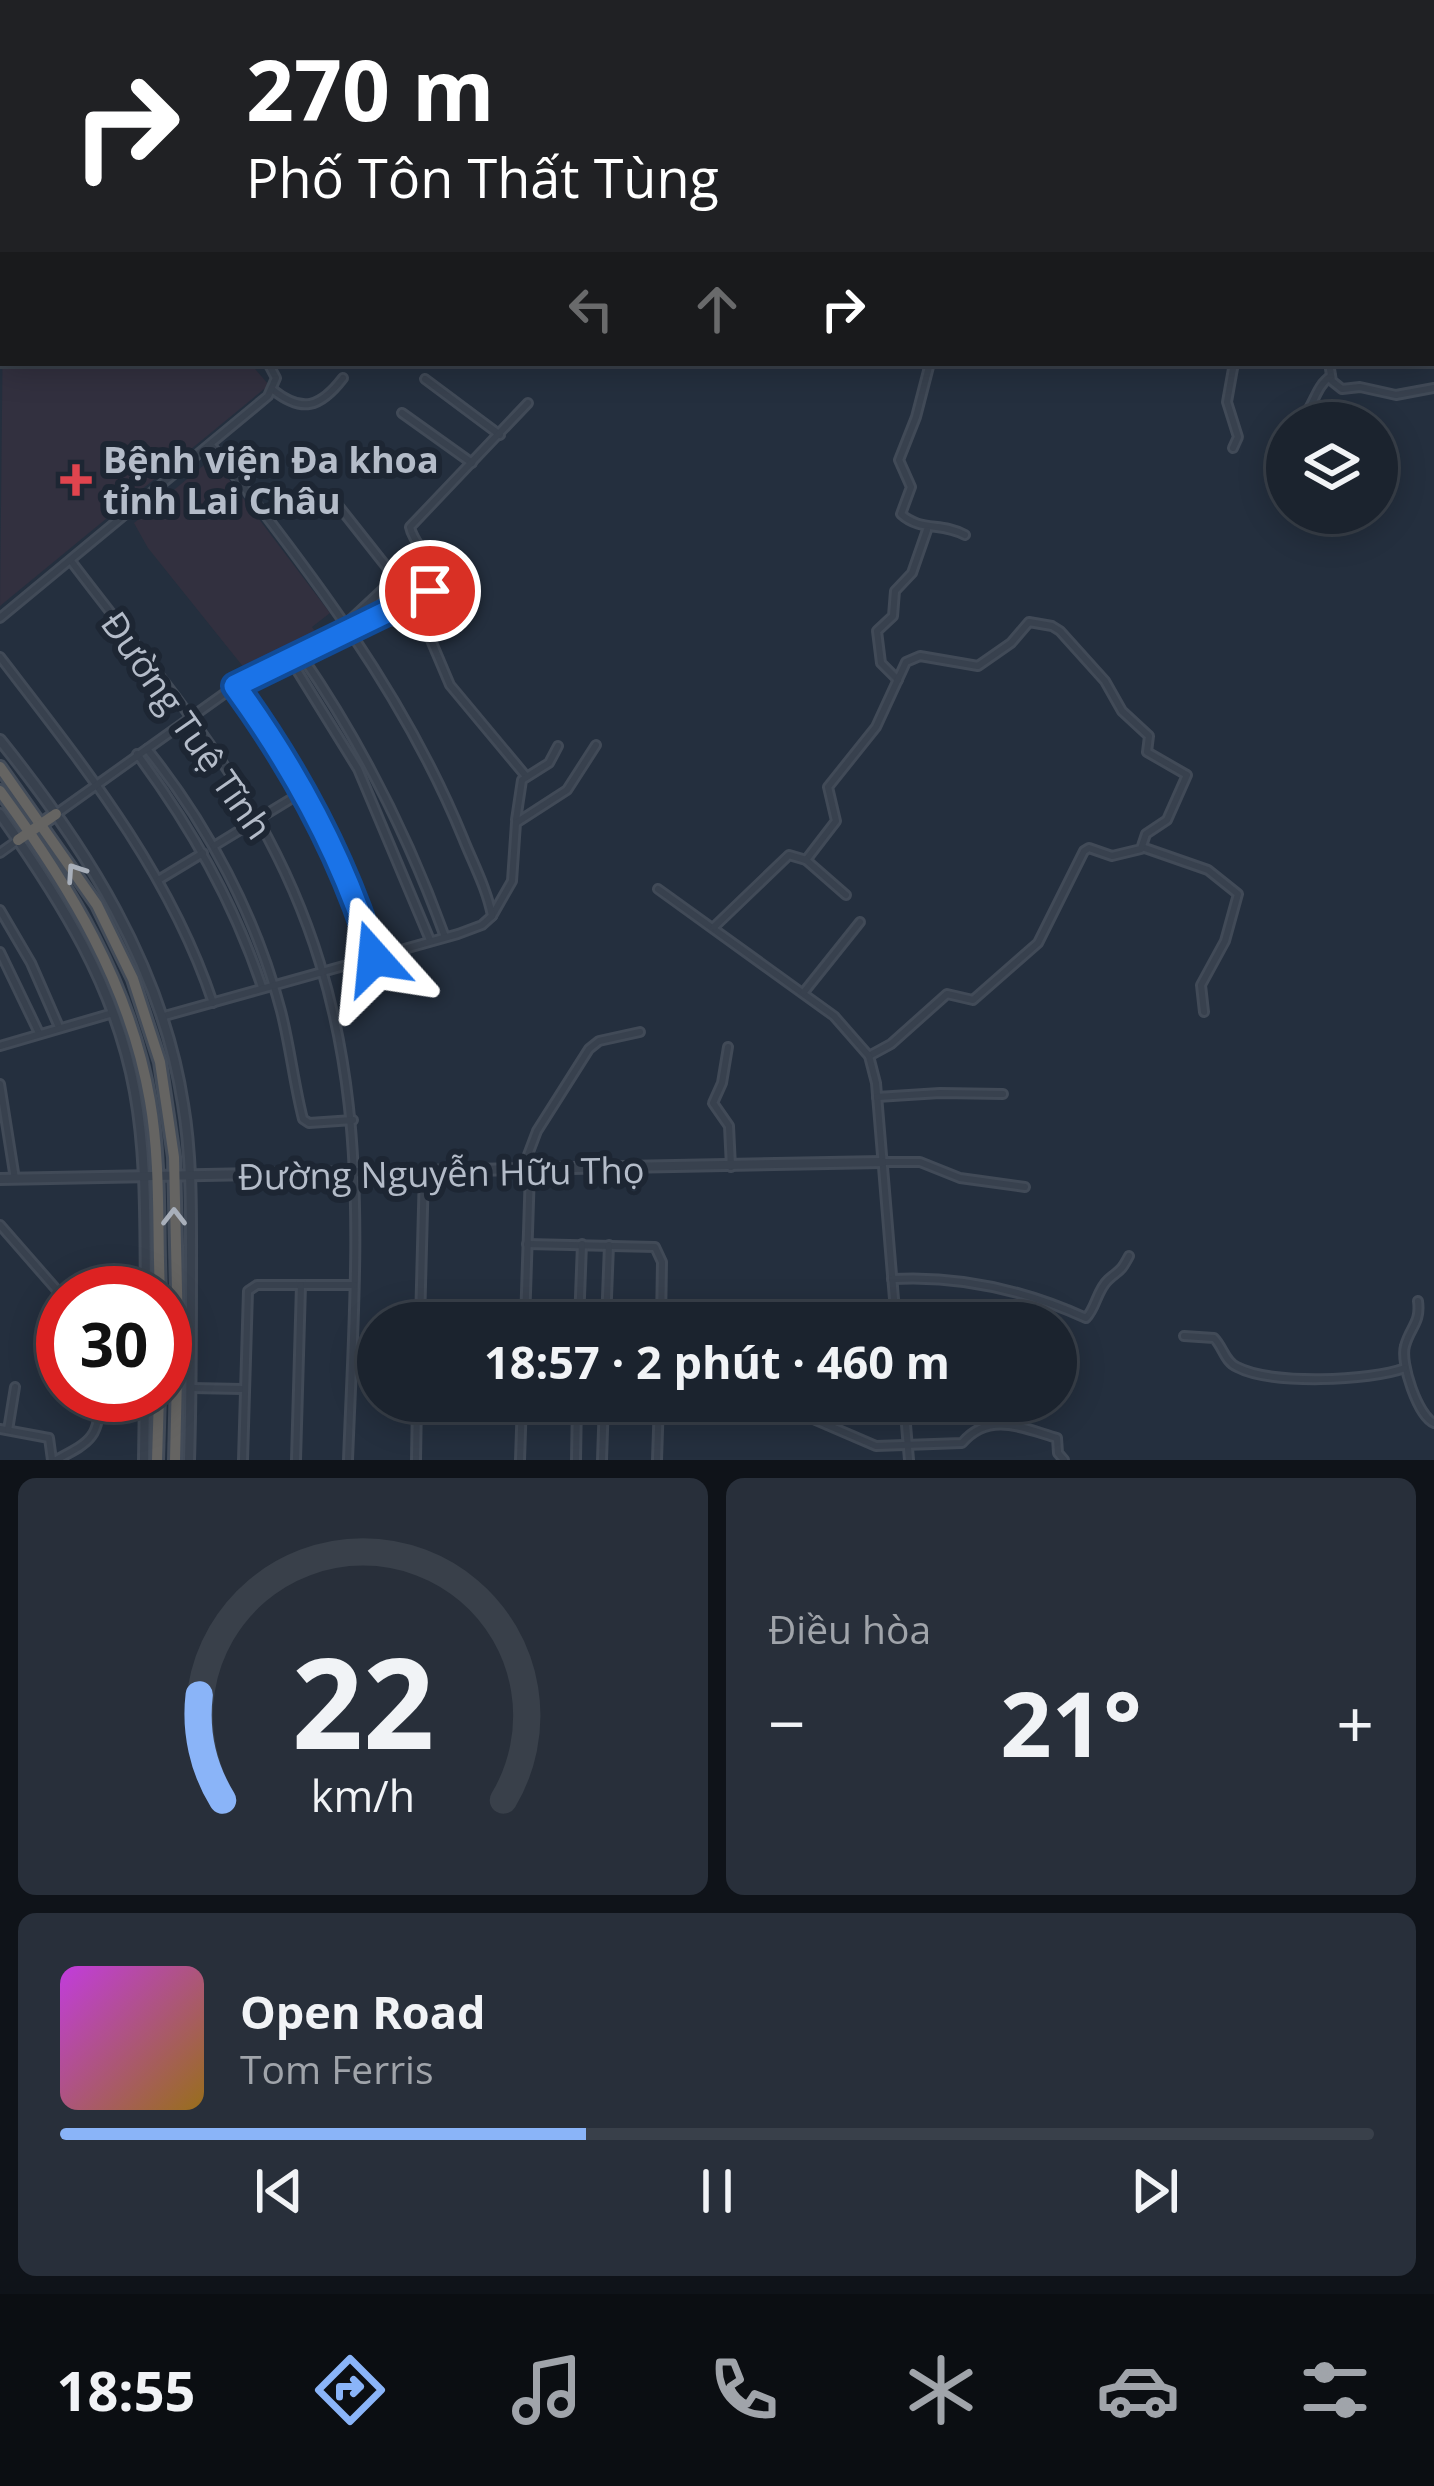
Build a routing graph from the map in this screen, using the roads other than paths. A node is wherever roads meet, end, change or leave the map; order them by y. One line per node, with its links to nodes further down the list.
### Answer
1 (269, 366): 8 (street)
2 (929, 366): 18 (street)
3 (1233, 366): 15 (street)
4 (1329, 366): 5 (street)
5 (1330, 376): 9 (street); 10 (street)
6 (344, 378): 8 (street)
7 (425, 380): 13 (street)
8 (275, 387): 14 (street)
9 (1434, 388)
10 (1313, 402)
11 (528, 403): 13 (street)
12 (402, 413): 16 (street)
13 (500, 435): 16 (street)
14 (211, 445): 20 (street); 25 (street)
15 (1233, 448)
16 (472, 463): 21 (street)
17 (333, 499): 25 (street)
18 (927, 529): 19 (street); 29 (street)
19 (964, 536)
20 (71, 561): 22 (street); 31 (street, Đường Tuệ Tĩnh)
21 (379, 616): 24 (street); 25 (street)
22 (0, 618)
23 (441, 620): 24 (street)
24 (425, 626): 38 (street)
25 (348, 628): 26 (street); 60 (street)
26 (301, 655): 28 (street); 40 (street)
27 (0, 657): 39 (street)
28 (290, 659): 30 (street); 43 (street)
29 (898, 680): 52 (street); 55 (street)
30 (235, 686): 31 (street); 42 (street)
31 (190, 716): 35 (street); 46 (street, Đường Tuệ Tĩnh)
32 (0, 740): 45 (street)
33 (596, 745): 48 (street)
34 (557, 746): 38 (street)
35 (146, 748): 36 (street); 51 (street)
36 (137, 754): 39 (street); 53 (street)
37 (0, 767): 47 (highway)
38 (525, 776): 48 (street)
39 (97, 784): 45 (street); 56 (street)
40 (384, 790): 43 (street); 63 (street)
41 (0, 791): 49 (highway)
42 (304, 791): 46 (street); 66 (street)
43 (371, 796): 64 (street)
44 (0, 814): 50 (street)
45 (56, 814): 47 (highway); 74 (street)
46 (258, 820): 51 (street); 67 (street, Đường Tuệ Tĩnh)
47 (42, 823): 49 (highway); 91 (highway, one-way to 47)
48 (516, 823): 60 (street)
49 (30, 832): 50 (highway); 72 (highway)
50 (18, 840): 54 (street); 72 (street)
51 (213, 847): 53 (street); 68 (street)
52 (1142, 847): 73 (street); 80 (street)
53 (204, 852): 56 (street); 69 (street)
54 (0, 853)
55 (806, 860): 58 (street); 62 (street)
56 (160, 879): 71 (street)
57 (658, 889): 62 (street)
58 (846, 895)
59 (0, 910): 75 (street)
60 (489, 919): 63 (street)
61 (860, 922): 70 (street)
62 (713, 928): 70 (street)
63 (445, 937): 64 (street)
64 (431, 941): 66 (street)
65 (0, 952): 77 (street)
66 (374, 958): 67 (street)
67 (323, 973): 68 (street); 84 (street, Đường Tuệ Tĩnh)
68 (274, 985): 69 (street); 84 (street)
69 (262, 988): 71 (street)
70 (803, 992): 80 (street)
71 (213, 1003): 74 (street)
72 (119, 1011): 75 (street); 95 (highway)
73 (1204, 1012)
74 (161, 1017): 92 (street)
75 (59, 1027): 77 (street)
76 (640, 1032): 88 (street)
77 (39, 1033): 78 (street)
78 (0, 1046)
79 (728, 1047): 87 (street)
80 (869, 1056): 83 (street)
81 (0, 1084): 85 (street)
82 (1004, 1094): 83 (street)
83 (877, 1097): 86 (street)
84 (353, 1120): 90 (street, Đường Tuệ Tĩnh)
85 (4, 1122): 94 (street)
86 (881, 1162): 87 (street, Đường Nguyễn Hữu Thọ); 96 (street); 106 (street)
87 (731, 1167): 88 (street, Đường Nguyễn Hữu Thọ)
88 (526, 1171): 89 (street, Đường Nguyễn Hữu Thọ); 98 (street)
89 (424, 1172): 90 (street, Đường Nguyễn Hữu Thọ); 110 (street)
90 (356, 1173): 92 (street, Đường Nguyễn Hữu Thọ); 108 (street, Đường Tuệ Tĩnh)
91 (174, 1178): 92 (street, Đường Nguyễn Hữu Thọ); 95 (street, Đường Nguyễn Hữu Thọ); 138 (highway, one-way to 91)
92 (190, 1178): 104 (street)
93 (0, 1179): 94 (street, Đường Nguyễn Hữu Thọ)
94 (15, 1179): 95 (street, Đường Nguyễn Hữu Thọ)
95 (151, 1179): 102 (street); 103 (highway)
96 (1025, 1187)
97 (0, 1227): 105 (street)
98 (527, 1244): 99 (street); 111 (street)
99 (582, 1244): 100 (street); 112 (street)
100 (609, 1245): 113 (street); 114 (street)
101 (1129, 1256): 106 (street)
102 (147, 1266)
103 (158, 1266)
104 (190, 1266)
105 (36, 1267)
106 (892, 1280): 115 (street)
107 (301, 1285): 108 (street); 120 (street); 141 (street)
108 (356, 1285): 142 (street, Đường Tuệ Tĩnh)
109 (1418, 1301): 117 (street)
110 (421, 1302)
111 (526, 1302)
112 (580, 1302)
113 (607, 1302)
114 (660, 1302)
115 (894, 1302)
116 (1184, 1336): 117 (street)
117 (1405, 1368): 132 (street)
118 (15, 1387): 133 (street)
119 (192, 1388): 120 (street)
120 (244, 1389): 140 (street)
121 (99, 1422): 135 (street)
122 (145, 1422): 136 (street)
123 (159, 1422): 137 (highway)
124 (190, 1422): 139 (street)
125 (417, 1422): 143 (street)
126 (521, 1422): 144 (street)
127 (577, 1422): 145 (street)
128 (603, 1422): 146 (street)
129 (658, 1422): 147 (street)
130 (820, 1422): 134 (street)
131 (906, 1422): 134 (street)
132 (1434, 1423)
133 (4, 1430): 135 (street)
134 (908, 1448): 148 (street); 149 (street)
135 (54, 1460)
136 (144, 1460)
137 (158, 1460)
138 (175, 1460)
139 (189, 1460)
140 (243, 1460)
141 (296, 1460)
142 (348, 1460)
143 (416, 1460)
144 (520, 1460)
145 (576, 1460)
146 (602, 1460)
147 (657, 1460)
148 (909, 1460)
149 (1064, 1460)

